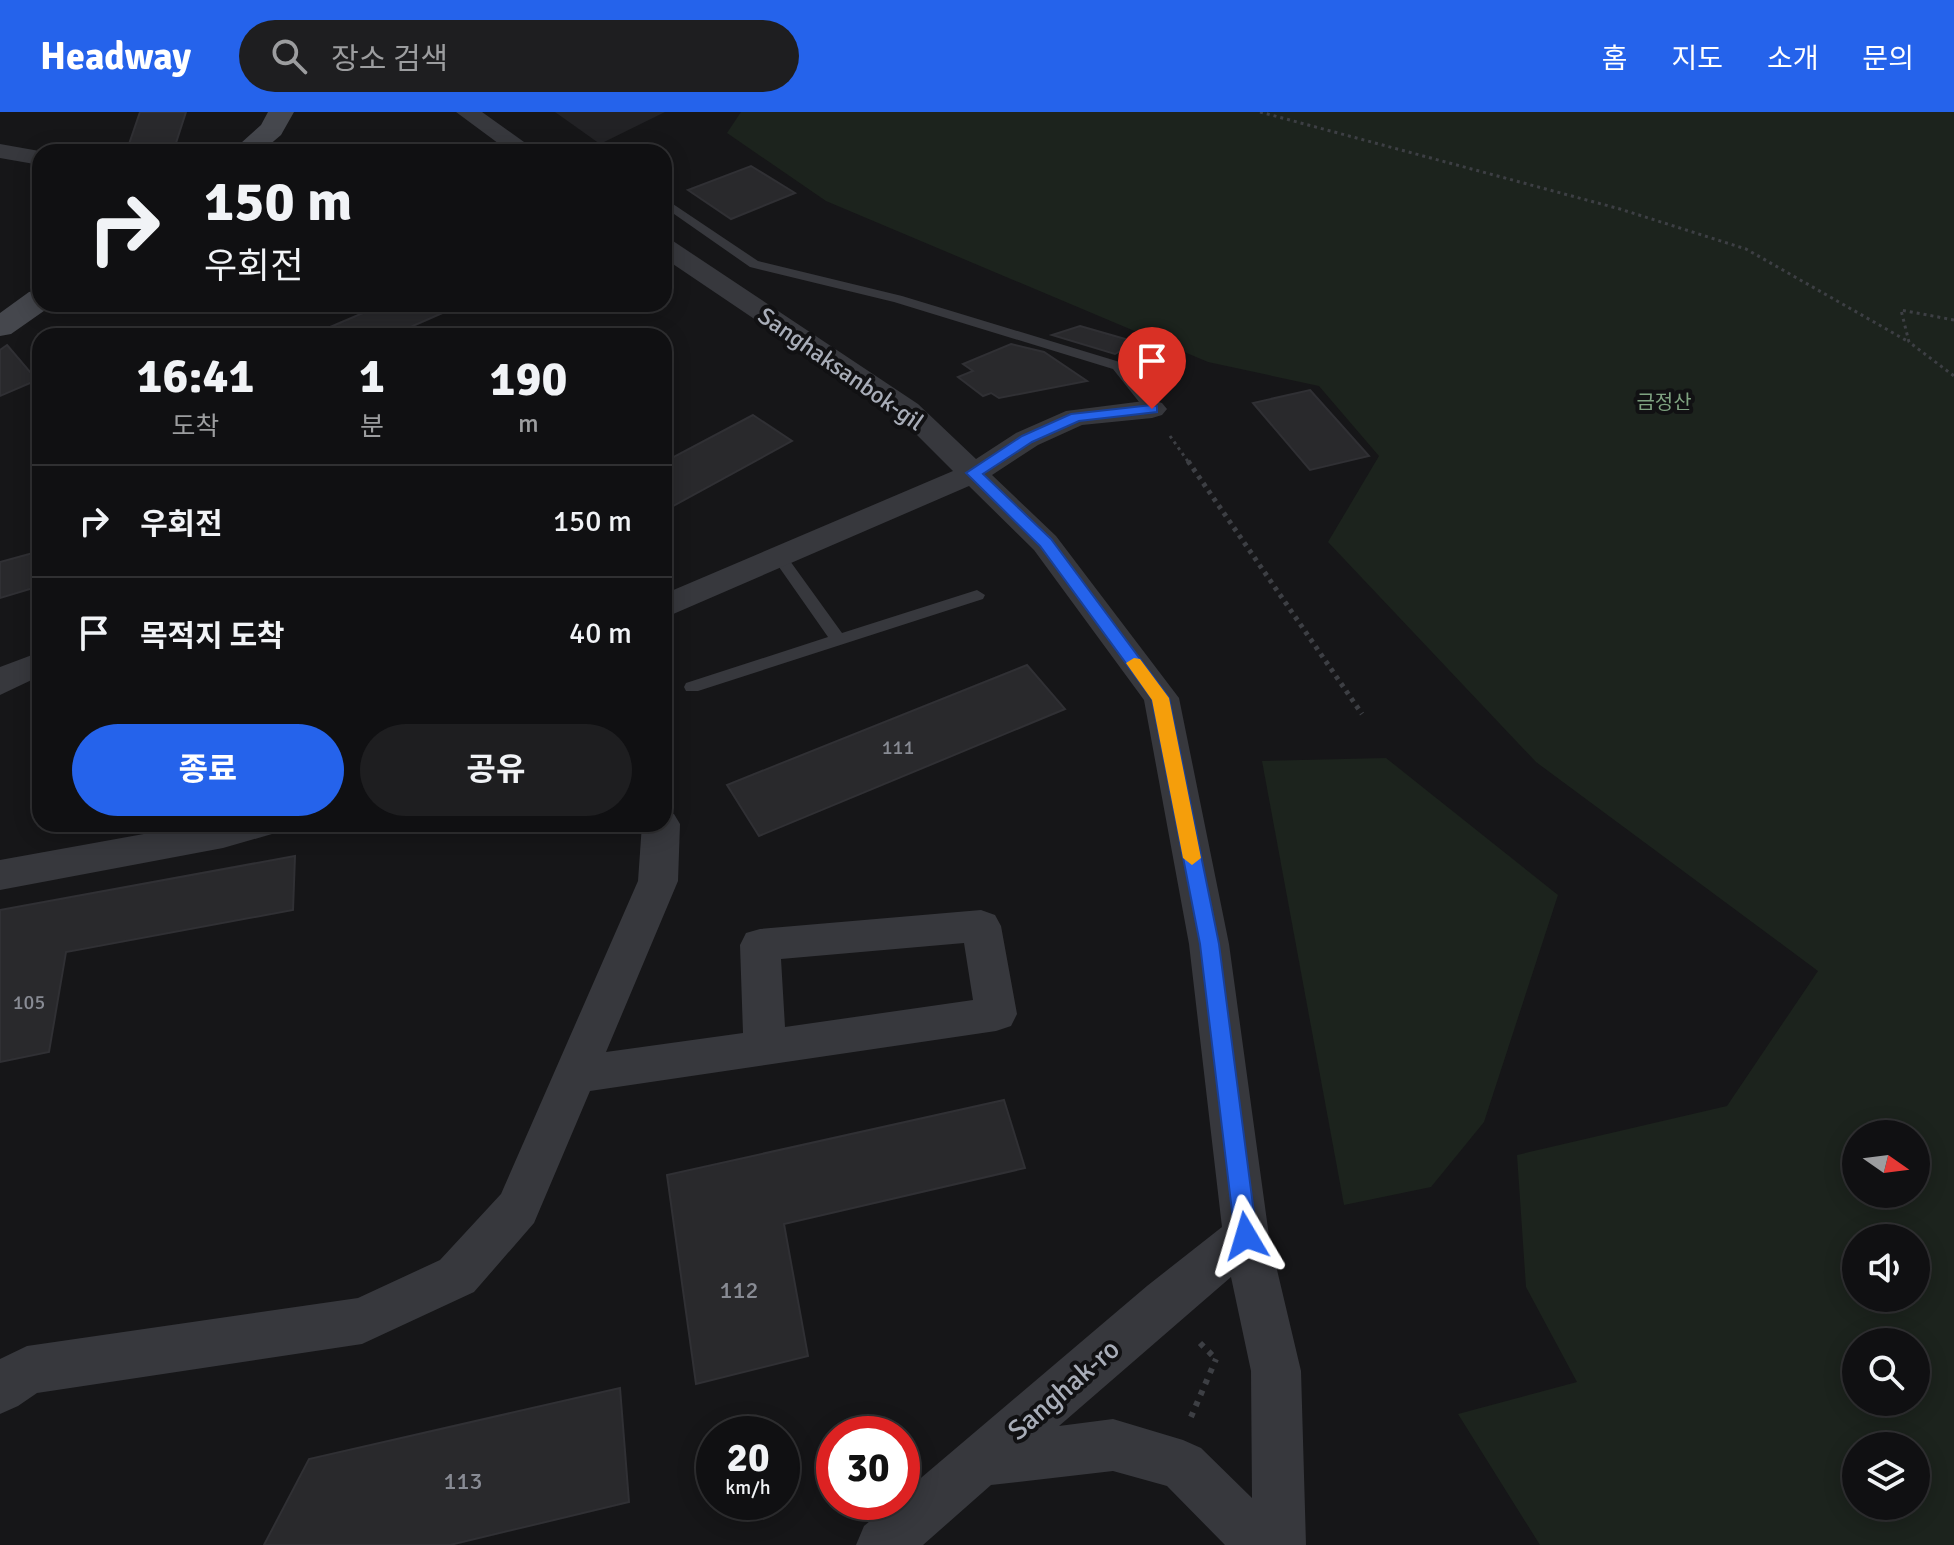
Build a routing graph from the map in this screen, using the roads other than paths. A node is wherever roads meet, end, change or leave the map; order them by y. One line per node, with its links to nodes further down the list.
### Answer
1 (295, 112): 3 (street)
2 (467, 112): 5 (street)
3 (276, 120): 4 (main road)
4 (253, 144)
5 (514, 144)
6 (0, 151): 7 (street)
7 (32, 157)
8 (672, 208): 12 (lane)
9 (672, 251): 13 (street, Sanghaksanbok-gil)
10 (32, 305): 11 (main road)
11 (0, 327)
12 (1152, 409): 13 (street)
13 (974, 473): 14 (street); 26 (street, Sanghaksanbok-gil)
14 (780, 557): 16 (street); 17 (lane)
15 (977, 595): 17 (lane)
16 (672, 604)
17 (838, 640): 20 (lane)
18 (32, 666): 19 (street)
19 (0, 683)
20 (692, 687)
21 (230, 832): 23 (street)
22 (661, 832): 25 (street)
23 (0, 875)
24 (765, 1047): 24 (street); 25 (street)
25 (575, 1075): 27 (street)
26 (1246, 1236): 28 (street, Sanghak-ro); 31 (street, Sanghaksanbok-gil)
27 (0, 1389)
28 (980, 1461): 29 (street, Sanghak-ro); 30 (street)
29 (883, 1545)
30 (1262, 1545)
31 (1279, 1545)

